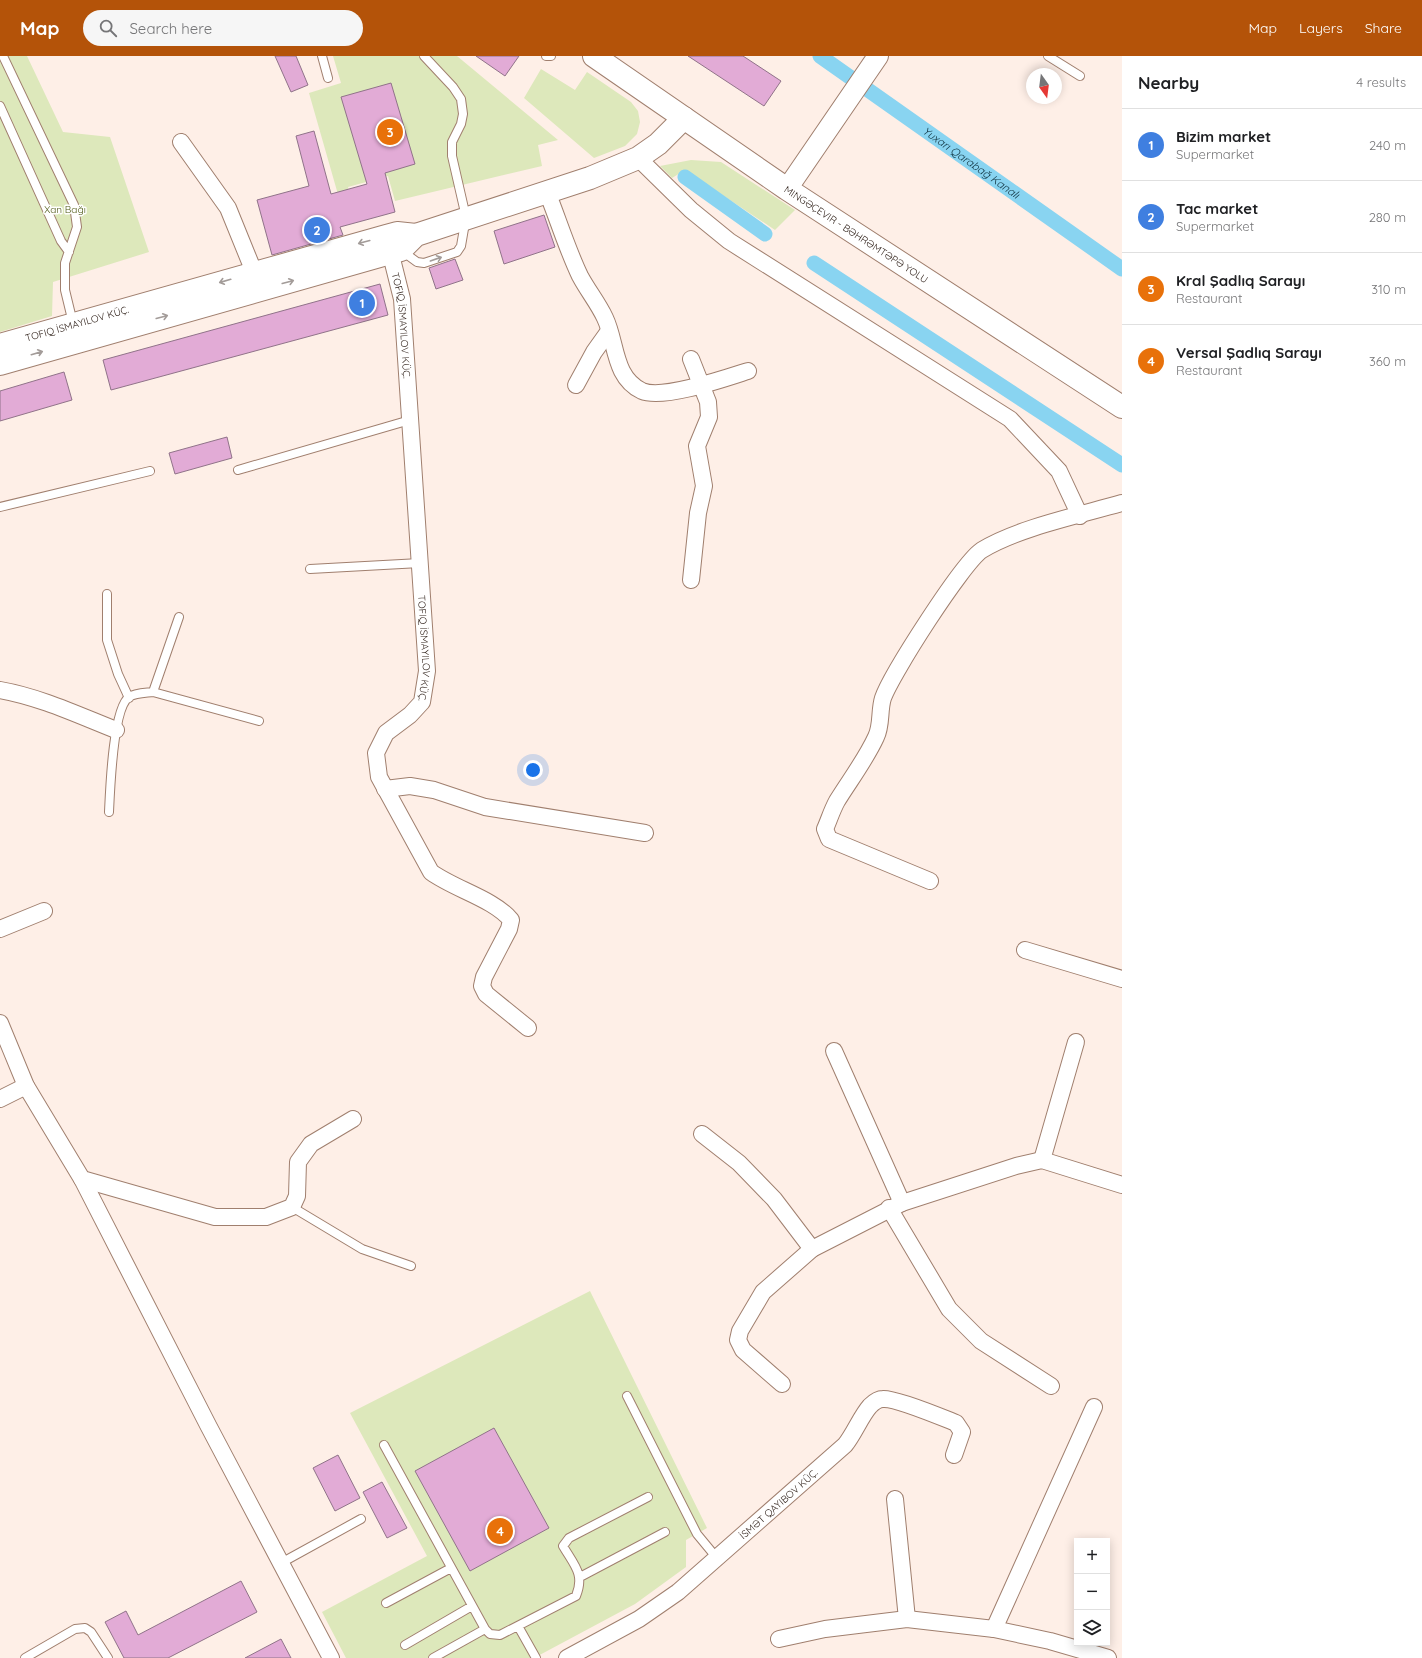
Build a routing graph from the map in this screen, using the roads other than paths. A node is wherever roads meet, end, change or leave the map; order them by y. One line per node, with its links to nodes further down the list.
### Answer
1 (3, 56): 19 (lane)
2 (322, 56): 10 (lane)
3 (424, 56): 17 (lane)
4 (546, 56): 5 (lane)
5 (551, 56)
6 (594, 56): 12 (main road, MINGƏÇEVIR - BƏHRƏMTƏPƏ YOLU)
7 (878, 56): 15 (street)
8 (1048, 56): 9 (lane)
9 (1080, 76)
10 (328, 78)
11 (0, 106): 19 (lane)
12 (684, 118): 14 (main road); 15 (main road, MINGƏÇEVIR - BƏHRƏMTƏPƏ YOLU)
13 (181, 142): 20 (street)
14 (638, 158): 16 (main road); 35 (street)
15 (787, 189): 29 (main road, MINGƏÇEVIR - BƏHRƏMTƏPƏ YOLU)
16 (547, 192): 17 (main road); 22 (street)
17 (466, 217): 18 (main road); 18 (lane, one-way to 17)
18 (399, 244): 20 (main road, one-way to 20); 25 (main road, one-way to 18); 30 (street)
19 (69, 252): 21 (lane)
20 (254, 272): 21 (main road, one-way to 21)
21 (74, 324): 23 (main road)
22 (609, 331): 27 (street); 28 (street)
23 (0, 345)
24 (691, 359): 28 (street)
25 (0, 364)
26 (748, 371): 28 (street)
27 (576, 385)
28 (702, 386): 38 (street)
29 (1122, 407)
30 (410, 420): 31 (lane); 36 (street)
31 (238, 470)
32 (150, 471): 34 (lane)
33 (1122, 503): 35 (street)
34 (0, 507)
35 (1080, 516): 49 (street)
36 (420, 563): 37 (lane); 46 (street)
37 (310, 569)
38 (691, 580)
39 (107, 594): 43 (lane)
40 (179, 617): 42 (lane)
41 (0, 690): 45 (street)
42 (153, 692): 43 (lane); 44 (lane)
43 (129, 698): 45 (lane)
44 (259, 722)
45 (116, 730): 47 (lane)
46 (385, 789): 48 (street); 55 (street)
47 (109, 812)
48 (645, 833)
49 (930, 881)
50 (44, 911): 51 (street)
51 (0, 929)
52 (1025, 950): 53 (street)
53 (1122, 979)
54 (0, 1023): 58 (street)
55 (528, 1028)
56 (1076, 1042): 62 (street)
57 (834, 1052): 65 (street)
58 (26, 1086): 59 (street); 63 (street)
59 (0, 1099)
60 (353, 1119): 66 (street)
61 (702, 1134): 67 (street)
62 (1042, 1160): 64 (street); 65 (street)
63 (82, 1179): 66 (street); 80 (street)
64 (1122, 1186)
65 (895, 1205): 67 (street); 70 (street)
66 (292, 1207): 68 (lane)
67 (812, 1249): 69 (street)
68 (412, 1266)
69 (782, 1384)
70 (1051, 1386)
71 (627, 1396): 79 (lane)
72 (1094, 1407): 88 (street)
73 (384, 1445): 81 (lane)
74 (954, 1455): 79 (street)
75 (648, 1497): 82 (lane)
76 (895, 1499): 85 (street)
77 (362, 1519): 80 (lane)
78 (665, 1532): 82 (lane)
79 (716, 1557): 96 (street)
80 (281, 1563): 93 (street)
81 (451, 1568): 83 (lane); 84 (lane)
82 (580, 1577): 86 (lane)
83 (386, 1603)
84 (472, 1606): 87 (lane); 90 (lane)
85 (906, 1619): 88 (street); 89 (street)
86 (518, 1626): 87 (lane); 95 (lane)
87 (485, 1629): 94 (lane)
88 (994, 1629): 97 (street)
89 (779, 1639)
90 (405, 1645)
91 (25, 1658): 92 (lane)
92 (108, 1658)
93 (331, 1658)
94 (433, 1658)
95 (536, 1658)
96 (567, 1658)
97 (1108, 1658)

